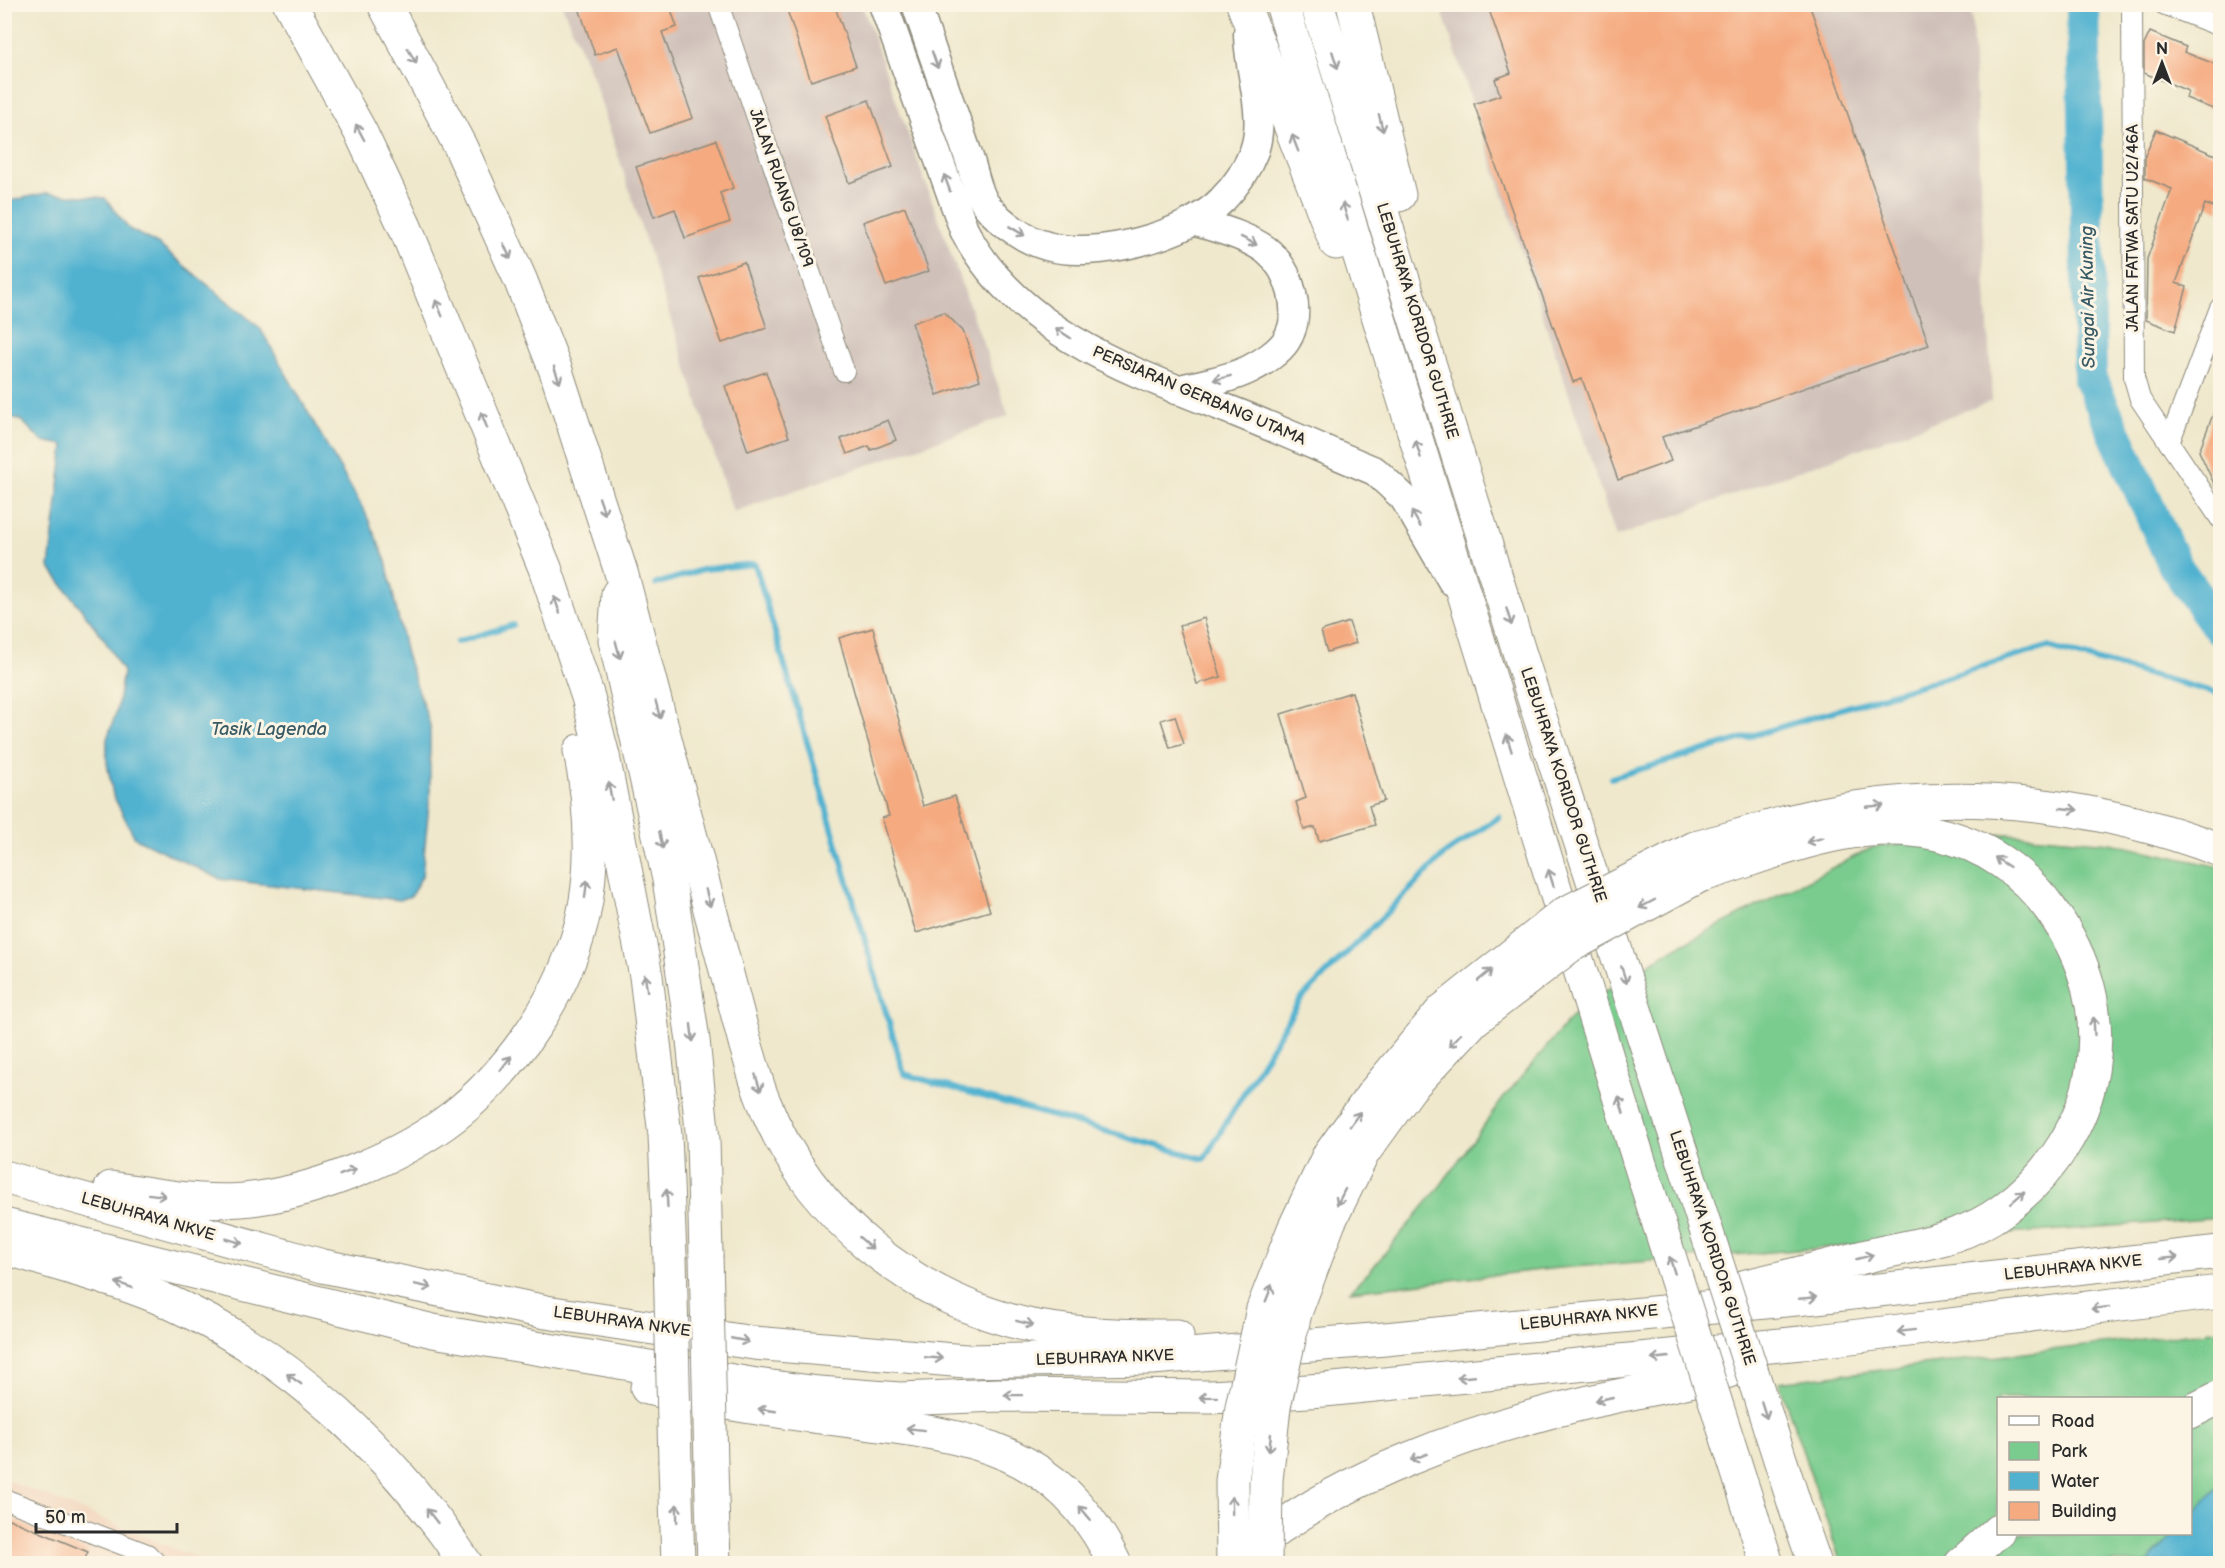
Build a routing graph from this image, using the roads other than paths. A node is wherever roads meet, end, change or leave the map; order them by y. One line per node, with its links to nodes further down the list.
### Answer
1 (290, 4): 24 (highway, one-way to 1)
2 (384, 4): 22 (highway, one-way to 22)
3 (718, 4): 18 (street, JALAN RUANG U8/109)
4 (883, 4): 19 (main road, PERSIARAN GERBANG UTAMA, one-way to 4)
5 (916, 4): 13 (main road, one-way to 13)
6 (1282, 4): 14 (highway, one-way to 6)
7 (1317, 4): 15 (highway, LEBUHRAYA KORIDOR GUTHRIE, one-way to 15)
8 (1353, 4): 15 (highway, one-way to 15)
9 (2132, 4): 20 (street, JALAN FATWA SATU U2/46A)
10 (2163, 4): 12 (street)
11 (1246, 12): 13 (main road); 14 (highway, one-way to 11)
12 (2220, 26)
13 (1194, 221): 19 (main road, one-way to 19)
14 (1368, 287): 23 (highway, one-way to 14)
15 (1409, 294): 48 (highway, LEBUHRAYA KORIDOR GUTHRIE, one-way to 48, bridge)
16 (2220, 308): 17 (street)
17 (2211, 358): 20 (street)
18 (844, 371)
19 (1176, 390): 23 (main road, PERSIARAN GERBANG UTAMA, one-way to 19)
20 (2169, 443): 21 (street, JALAN FATWA SATU U2/46A)
21 (2220, 518)
22 (621, 572): 34 (highway, one-way to 34); 43 (highway, one-way to 43, bridge)
23 (1466, 606): 47 (highway, one-way to 23, bridge)
24 (576, 661): 27 (highway, one-way to 24); 42 (highway, one-way to 24, bridge)
25 (2220, 850): 26 (highway, one-way to 25)
26 (1697, 862): 32 (highway, one-way to 26); 45 (highway, one-way to 26, bridge); 46 (highway, one-way to 46, bridge)
27 (10, 1179): 34 (highway, LEBUHRAYA NKVE, one-way to 34)
28 (4, 1225): 33 (highway)
29 (4, 1247): 41 (highway, one-way to 29)
30 (2220, 1252): 32 (highway, LEBUHRAYA NKVE, one-way to 30)
31 (2220, 1292): 35 (highway, one-way to 35)
32 (1624, 1314): 34 (highway, LEBUHRAYA NKVE)
33 (433, 1331): 35 (highway, one-way to 33); 44 (highway, one-way to 33)
34 (1385, 1339)
35 (1802, 1343): 45 (highway, one-way to 45)
36 (2220, 1397): 37 (highway)
37 (2192, 1411)
38 (4, 1499): 40 (street)
39 (1997, 1532): 49 (highway)
40 (157, 1563)
41 (466, 1563)
42 (678, 1563)
43 (714, 1563)
44 (1115, 1563)
45 (1235, 1563)
46 (1265, 1563)
47 (1767, 1563)
48 (1815, 1563)
49 (1960, 1563)

